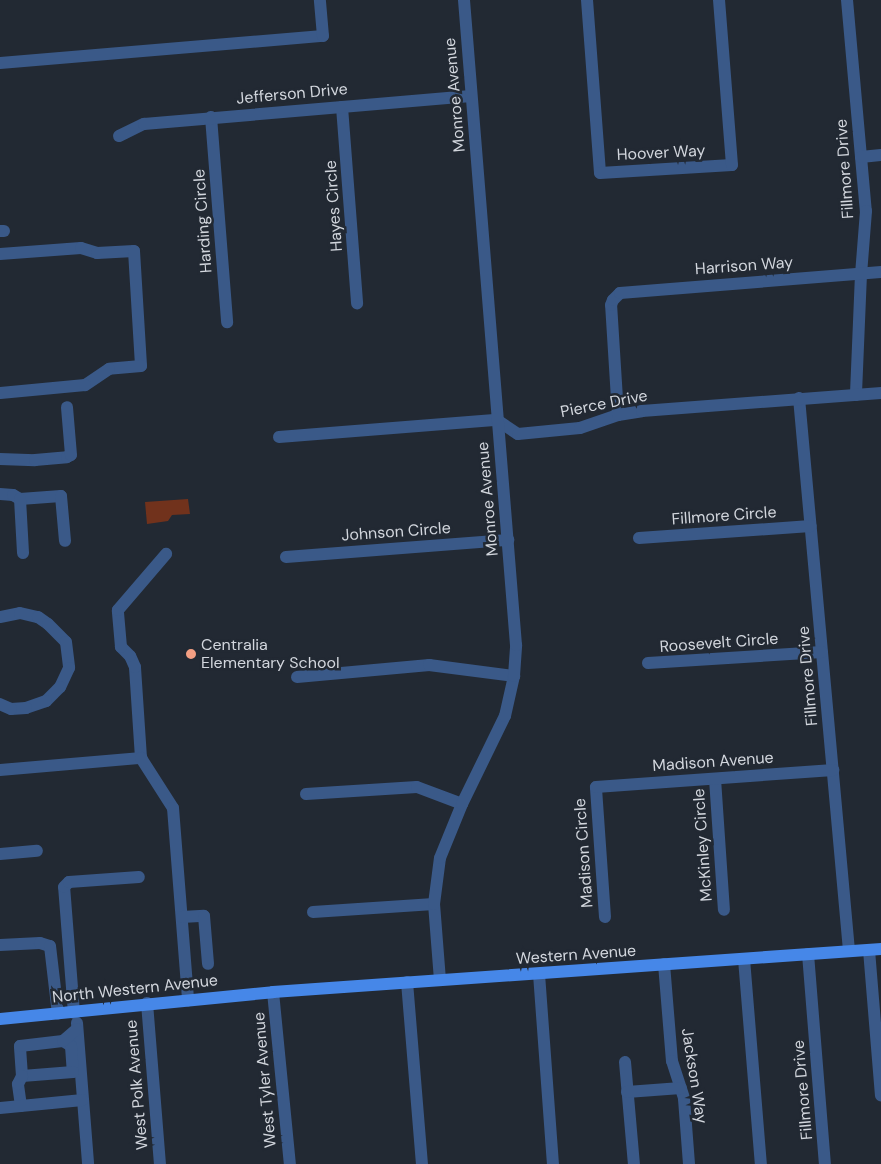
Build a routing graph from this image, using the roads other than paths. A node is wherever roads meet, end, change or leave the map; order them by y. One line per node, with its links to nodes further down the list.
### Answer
1 (320, 0): 6 (street)
2 (464, 0): 7 (street, Monroe Avenue)
3 (587, 0): 4 (street, Hoover Way)
4 (719, 0)
5 (847, 0): 12 (street, Fillmore Drive)
6 (0, 63)
7 (471, 96): 8 (street, Jefferson Drive); 24 (street, Monroe Avenue)
8 (342, 107): 9 (street, Jefferson Drive); 16 (street, Hayes Circle)
9 (211, 117): 10 (street, Jefferson Drive); 17 (street, Harding Circle)
10 (119, 136)
11 (881, 155): 12 (street)
12 (861, 156): 15 (street, Fillmore Drive)
13 (0, 254): 18 (street)
14 (881, 272): 15 (street, Harrison Way)
15 (861, 274): 20 (street, Fillmore Drive); 23 (street, Harrison Way)
16 (358, 304)
17 (227, 322)
18 (0, 392)
19 (881, 393): 20 (street, Pierce Drive)
20 (856, 395): 21 (street, Pierce Drive)
21 (799, 398): 23 (street, Pierce Drive); 29 (street, Fillmore Drive)
22 (67, 407): 26 (street)
23 (618, 416): 24 (street, Pierce Drive)
24 (497, 420): 25 (street); 31 (street, Monroe Avenue)
25 (279, 437)
26 (0, 459)
27 (0, 494): 28 (street)
28 (20, 499): 32 (street); 33 (street)
29 (811, 526): 30 (street, Fillmore Circle); 37 (street, Fillmore Drive)
30 (639, 538)
31 (508, 540): 35 (street, Johnson Circle); 39 (street, Monroe Avenue)
32 (65, 541)
33 (23, 553)
34 (166, 554): 42 (street)
35 (286, 557)
36 (0, 617): 41 (street)
37 (822, 652): 38 (street, Roosevelt Circle); 44 (street, Fillmore Drive)
38 (648, 663)
39 (514, 676): 40 (street); 48 (street, Monroe Avenue)
40 (297, 677)
41 (0, 704)
42 (141, 758): 43 (street); 55 (street)
43 (0, 770)
44 (833, 770): 45 (street, Madison Avenue); 59 (street, Fillmore Drive)
45 (715, 779): 46 (street, Madison Avenue); 53 (street, McKinley Circle)
46 (596, 787): 56 (street, Madison Circle)
47 (306, 794): 48 (street)
48 (462, 804): 52 (street, Monroe Avenue)
49 (37, 851): 50 (street)
50 (0, 854)
51 (138, 877): 70 (street)
52 (434, 904): 54 (street); 65 (street, Monroe Avenue)
53 (724, 910)
54 (313, 912)
55 (182, 917): 62 (street); 68 (street)
56 (605, 917)
57 (0, 945): 71 (street)
58 (875, 949): 59 (main road, Western Avenue); 80 (street)
59 (849, 951): 60 (main road, Western Avenue)
60 (808, 954): 61 (main road, Western Avenue); 92 (street, Fillmore Drive)
61 (744, 959): 63 (main road, Western Avenue); 91 (street)
62 (208, 964)
63 (664, 964): 64 (main road, Western Avenue); 78 (street, Jackson Way)
64 (540, 974): 65 (main road, Western Avenue); 88 (street)
65 (440, 980): 66 (main road, Western Avenue)
66 (407, 982): 67 (main road, Western Avenue); 87 (street)
67 (273, 992): 68 (main road, North Western Avenue); 86 (street, West Tyler Avenue)
68 (188, 1000): 69 (main road, North Western Avenue)
69 (147, 1003): 70 (main road, North Western Avenue); 85 (street, West Polk Avenue)
70 (75, 1013): 71 (main road, North Western Avenue); 73 (street)
71 (58, 1014): 72 (main road, North Western Avenue)
72 (0, 1019)
73 (77, 1029): 74 (street); 81 (street)
74 (63, 1041): 76 (street); 77 (street)
75 (625, 1062): 79 (street)
76 (73, 1072): 77 (street); 81 (street)
77 (22, 1076): 82 (street)
78 (681, 1088): 79 (street); 90 (street, Jackson Way)
79 (627, 1092): 89 (street)
80 (881, 1096)
81 (80, 1100): 82 (street); 84 (street)
82 (20, 1106): 83 (street)
83 (0, 1108)
84 (88, 1164)
85 (160, 1164)
86 (290, 1164)
87 (422, 1164)
88 (553, 1164)
89 (634, 1164)
90 (689, 1164)
91 (761, 1164)
92 (825, 1164)

